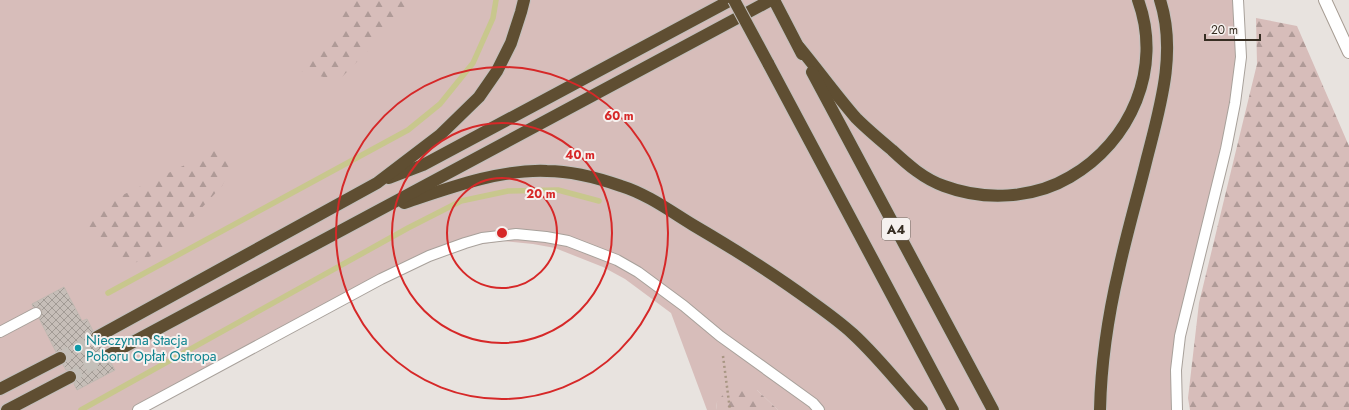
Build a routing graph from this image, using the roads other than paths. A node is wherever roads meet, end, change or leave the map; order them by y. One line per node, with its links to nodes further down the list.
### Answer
1 (524, 0): 12 (highway)
2 (731, 0): 12 (highway)
3 (734, 0): 25 (highway, A4, bridge)
4 (770, 0): 13 (highway)
5 (774, 0): 10 (highway, A4)
6 (1138, 0): 10 (highway)
7 (1160, 0): 27 (highway)
8 (1238, 0): 28 (lane)
9 (1325, 0): 11 (main road)
10 (799, 47): 26 (highway, A4)
11 (1349, 52)
12 (377, 183): 16 (highway)
13 (376, 212): 17 (highway); 24 (highway)
14 (36, 312): 15 (lane)
15 (0, 332)
16 (97, 337)
17 (107, 356)
18 (60, 358): 20 (highway)
19 (70, 377): 21 (highway)
20 (0, 389)
21 (7, 410)
22 (138, 410): 23 (lane)
23 (819, 410)
24 (922, 410)
25 (953, 410)
26 (993, 410)
27 (1100, 410)
28 (1177, 410)

